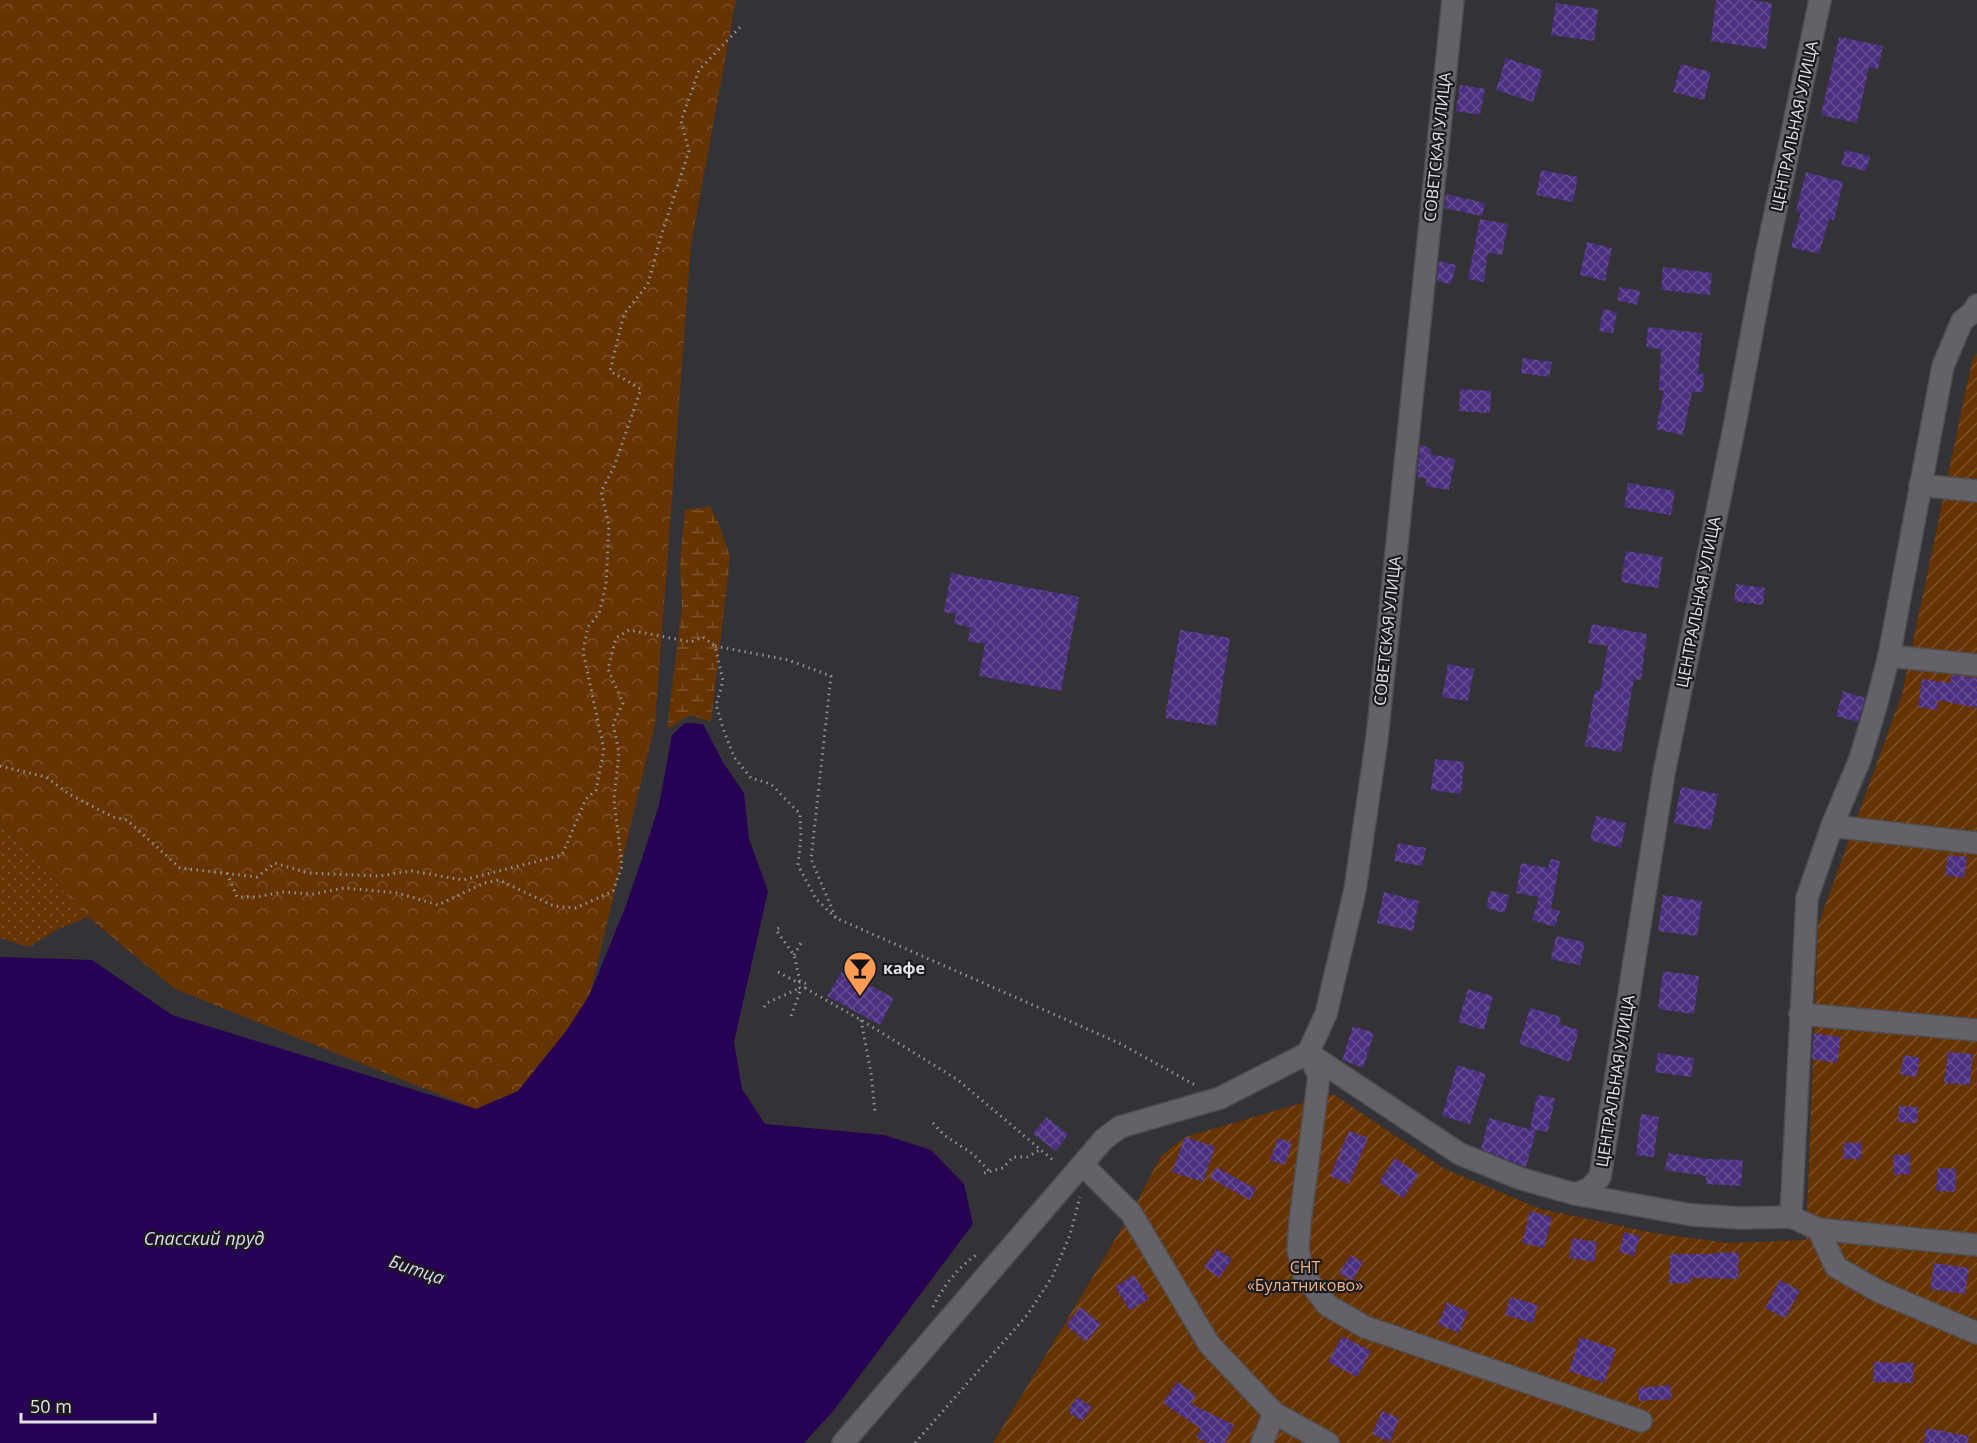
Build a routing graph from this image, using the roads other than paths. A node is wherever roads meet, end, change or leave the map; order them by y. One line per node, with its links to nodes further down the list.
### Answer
1 (1453, 0): 12 (street, СОВЕТСКАЯ УЛИЦА)
2 (1820, 0): 14 (street, ЦЕНТРАЛЬНАЯ УЛИЦА)
3 (1975, 310): 4 (street)
4 (1920, 486): 5 (street); 6 (street)
5 (1977, 491)
6 (1889, 656): 7 (street); 8 (street)
7 (1977, 665)
8 (1832, 826): 9 (street); 10 (street)
9 (1977, 843)
10 (1800, 1014): 11 (street); 15 (street)
11 (1977, 1030)
12 (1308, 1053): 13 (street); 14 (street); 20 (street)
13 (1083, 1165): 19 (street); 21 (street)
14 (1575, 1194): 15 (street)
15 (1791, 1217): 16 (street)
16 (1818, 1229): 17 (street); 18 (street)
17 (1977, 1245)
18 (1977, 1333)
19 (1274, 1413): 22 (street); 23 (street)
20 (1641, 1421)
21 (843, 1443)
22 (1262, 1443)
23 (1328, 1443)

